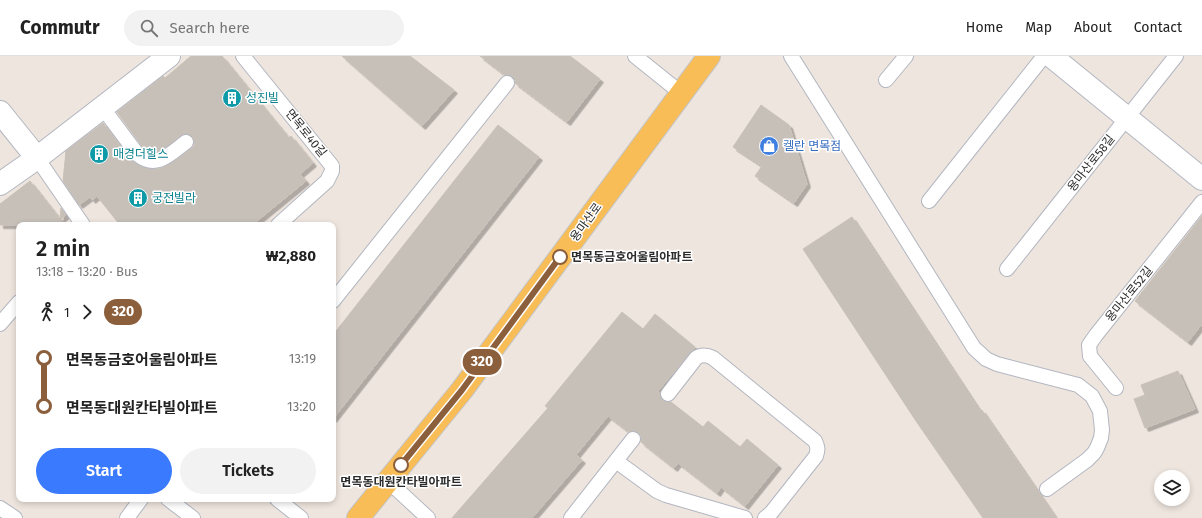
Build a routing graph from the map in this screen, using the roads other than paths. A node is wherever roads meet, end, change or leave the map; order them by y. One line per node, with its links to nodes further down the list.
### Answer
1 (169, 56): 13 (street)
2 (243, 56): 23 (lane, 면목로40길)
3 (635, 56): 12 (lane)
4 (708, 56): 12 (main road, 용마산로)
5 (791, 56): 33 (lane)
6 (906, 56): 10 (lane)
7 (1044, 56): 20 (lane)
8 (1051, 56): 15 (street)
9 (1176, 56): 15 (lane, 용마산로58길)
10 (886, 80)
11 (507, 82): 25 (lane)
12 (681, 93): 32 (main road, 용마산로)
13 (102, 107): 16 (lane); 17 (street)
14 (0, 112): 17 (street)
15 (1126, 118): 18 (street); 24 (lane, 용마산로58길)
16 (186, 142)
17 (37, 158): 19 (street); 22 (lane)
18 (1202, 179)
19 (0, 184)
20 (929, 201)
21 (1202, 202): 28 (lane, 용마산로52길)
22 (81, 222)
23 (281, 222)
24 (1007, 269)
25 (336, 297)
26 (16, 305): 27 (lane)
27 (0, 324)
28 (1116, 388)
29 (668, 394): 46 (lane)
30 (633, 439): 31 (lane)
31 (616, 461): 44 (lane); 45 (lane)
32 (388, 481): 42 (main road, 용마산로); 43 (lane)
33 (1047, 489)
34 (139, 502): 39 (lane)
35 (172, 502): 40 (lane)
36 (281, 502): 41 (lane)
37 (0, 508): 38 (lane)
38 (15, 518)
39 (127, 518)
40 (193, 518)
41 (301, 518)
42 (358, 518)
43 (428, 518)
44 (571, 518)
45 (745, 518)
46 (765, 518)

